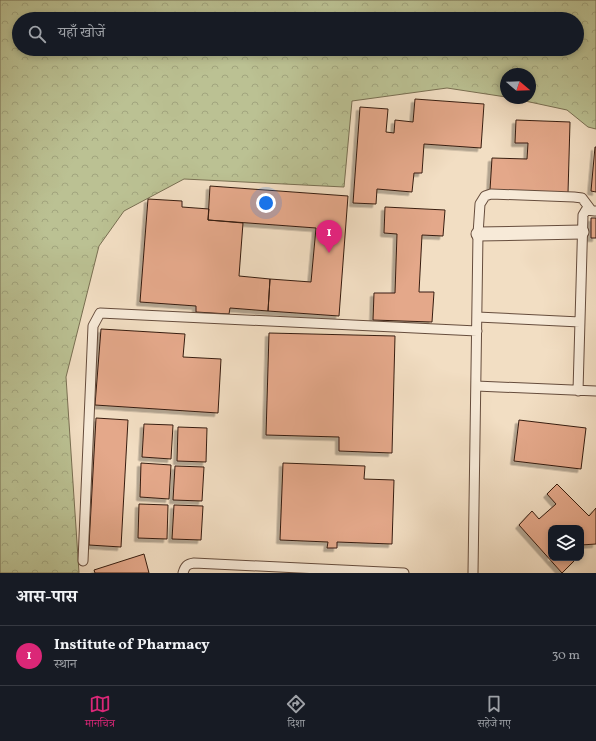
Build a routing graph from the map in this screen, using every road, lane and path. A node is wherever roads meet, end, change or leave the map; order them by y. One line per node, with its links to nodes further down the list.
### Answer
1 (594, 211): 2 (lane); 3 (lane)
2 (582, 232): 3 (street); 5 (lane)
3 (478, 234): 4 (lane)
4 (477, 317): 5 (lane); 6 (lane)
5 (580, 322): 8 (lane)
6 (477, 331): 7 (lane); 10 (lane)
7 (476, 386): 8 (lane); 13 (lane)
8 (578, 391): 9 (lane)
9 (596, 392)
10 (83, 560)
11 (183, 573): 12 (lane)
12 (404, 573)
13 (473, 573)

